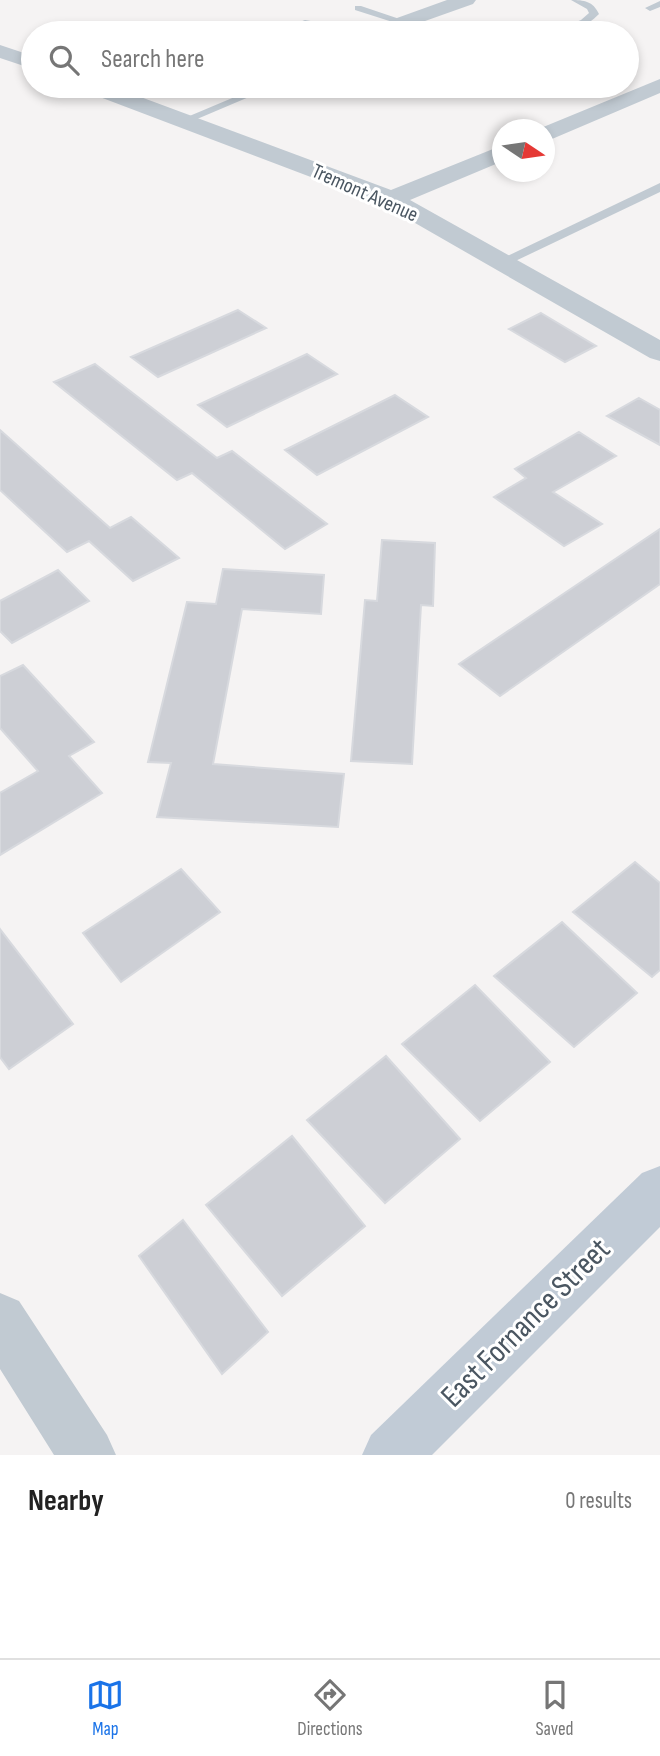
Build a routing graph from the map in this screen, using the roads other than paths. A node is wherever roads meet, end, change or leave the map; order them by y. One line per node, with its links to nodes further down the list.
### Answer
1 (466, 0): 5 (street)
2 (576, 0): 6 (lane)
3 (358, 8): 4 (lane)
4 (401, 21)
5 (407, 21)
6 (586, 21)
7 (0, 51): 8 (street)
8 (21, 59)
9 (660, 85): 10 (street)
10 (639, 94)
11 (124, 98): 14 (street, Tremont Avenue)
12 (240, 98): 14 (lane)
13 (629, 98): 15 (street)
14 (186, 120): 18 (street, Tremont Avenue)
15 (555, 129)
16 (492, 156): 18 (street)
17 (660, 187): 19 (lane)
18 (391, 199): 19 (street, Tremont Avenue)
19 (502, 262): 20 (street, Tremont Avenue)
20 (660, 352)
21 (660, 1191): 24 (street, East Fornance Street)
22 (0, 1320): 23 (street)
23 (87, 1455)
24 (391, 1455)

